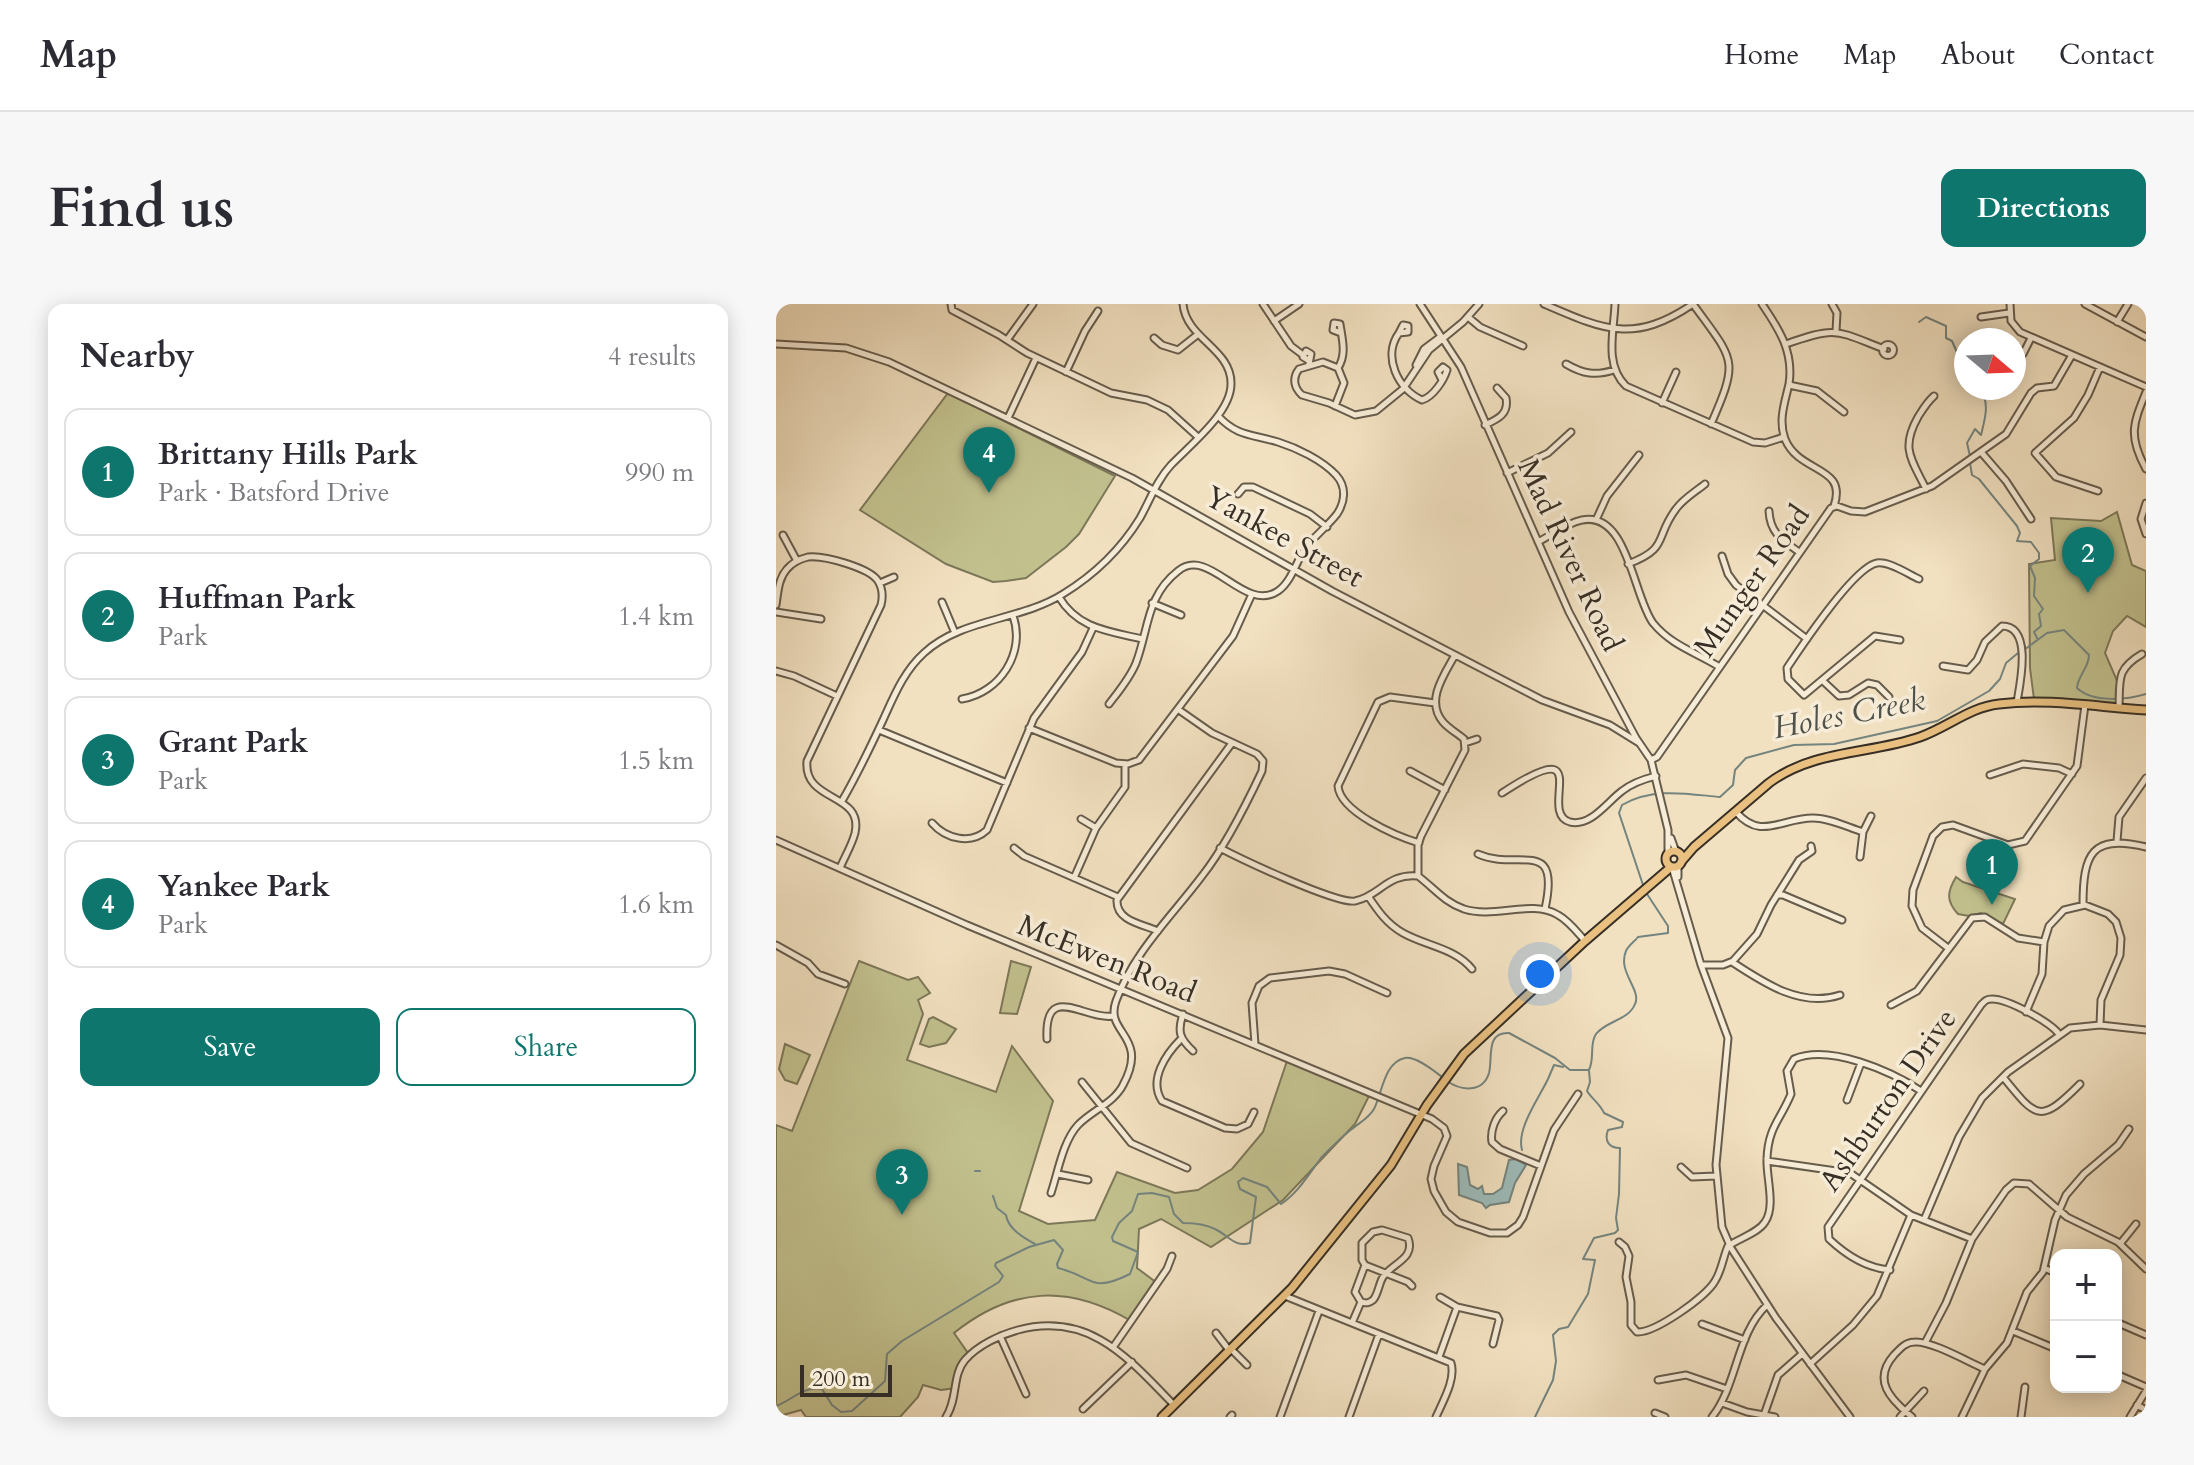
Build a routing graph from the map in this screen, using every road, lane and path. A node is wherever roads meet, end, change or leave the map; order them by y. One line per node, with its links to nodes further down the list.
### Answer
1 (1033, 304): 31 (street)
2 (1183, 304): 26 (street)
3 (1263, 304): 20 (street)
4 (1299, 304): 20 (street)
5 (1420, 304): 27 (street, Mad River Road)
6 (1479, 304): 18 (street)
7 (1545, 304): 22 (street)
8 (1615, 304): 22 (street)
9 (1693, 304): 22 (street); 57 (street)
10 (1762, 304): 33 (street)
11 (1832, 304): 23 (street)
12 (2010, 304): 17 (street)
13 (2085, 304): 21 (street)
14 (2128, 304): 21 (street)
15 (951, 306): 31 (street)
16 (1098, 311): 44 (street)
17 (2009, 313): 19 (street); 30 (street)
18 (1468, 317): 27 (street); 34 (street)
19 (1981, 317)
20 (1274, 321): 39 (street)
21 (2117, 322): 28 (street)
22 (1614, 328): 43 (street)
23 (1836, 331): 33 (street); 36 (street)
24 (1341, 333): 42 (street)
25 (1399, 333): 47 (street)
26 (1197, 335): 29 (street); 55 (street)
27 (1441, 337): 47 (street); 58 (street, Mad River Road)
28 (2146, 337)
29 (1154, 338)
30 (2031, 338): 35 (street); 37 (street)
31 (1007, 340): 38 (street)
32 (776, 344): 56 (street, Yankee Street)
33 (1786, 344): 48 (street)
34 (1523, 346)
35 (2026, 348)
36 (1884, 349)
37 (2072, 355): 41 (street); 62 (street, Munger Road)
38 (1036, 358): 44 (street); 56 (street)
39 (1306, 360): 42 (street); 53 (street)
40 (1566, 364): 43 (street)
41 (2100, 367): 50 (street); 69 (street)
42 (1338, 368): 53 (street)
43 (1614, 370): 52 (street)
44 (1066, 372): 60 (street)
45 (1676, 372): 52 (street)
46 (1442, 380): 47 (street)
47 (1405, 385): 53 (street)
48 (1789, 385): 54 (street); 61 (street)
49 (1497, 388): 58 (street)
50 (2146, 389): 64 (street)
51 (1934, 396): 67 (street)
52 (1662, 403): 57 (street)
53 (1335, 406)
54 (1844, 412)
55 (1218, 416): 60 (street); 76 (street)
56 (1008, 418): 68 (street, Yankee Street)
57 (1711, 424): 61 (street)
58 (1485, 425): 65 (street, Mad River Road)
59 (1571, 432): 65 (street)
60 (1198, 437): 68 (street)
61 (1784, 437): 72 (street)
62 (1981, 452): 67 (street, Munger Road); 74 (street)
63 (1639, 455): 75 (street)
64 (2146, 469)
65 (1507, 473): 79 (street, Mad River Road)
66 (1705, 484): 83 (street)
67 (1926, 489): 72 (street, Munger Road)
68 (1154, 490): 84 (street, Yankee Street); 89 (street)
69 (2098, 491)
70 (1238, 494): 76 (street)
71 (2146, 503): 77 (street)
72 (1834, 506): 80 (street, Munger Road)
73 (1769, 511): 80 (street)
74 (2031, 519)
75 (1596, 520): 79 (street); 83 (street)
76 (1327, 527): 84 (street)
77 (2146, 534)
78 (783, 535): 82 (street)
79 (1538, 542): 124 (street, Mad River Road)
80 (1799, 552): 93 (street, Munger Road)
81 (1722, 556): 93 (street)
82 (797, 561): 87 (street); 92 (street)
83 (1628, 564): 105 (street)
84 (1293, 569): 88 (street); 104 (street, Yankee Street)
85 (894, 577): 87 (street)
86 (1919, 579): 101 (street)
87 (880, 583): 109 (street)
88 (1252, 594): 91 (street); 117 (street)
89 (1059, 597): 96 (street); 98 (street)
90 (942, 602): 99 (street)
91 (1152, 603): 95 (street); 100 (street)
92 (776, 605)
93 (1761, 606): 101 (street); 105 (street, Munger Road)
94 (776, 612): 97 (street)
95 (1181, 615)
96 (1013, 616): 99 (street); 111 (street)
97 (821, 619)
98 (1093, 628): 100 (street); 119 (street)
99 (955, 633): 120 (street)
100 (1142, 639): 114 (street)
101 (1807, 639): 108 (street)
102 (1900, 640): 108 (street)
103 (2142, 654): 116 (street)
104 (1455, 655): 113 (street); 124 (street, Yankee Street)
105 (1718, 666): 125 (street, Munger Road)
106 (1943, 666): 112 (street)
107 (776, 671): 109 (street)
108 (1823, 681): 110 (street)
109 (837, 696): 135 (street)
110 (1889, 697)
111 (962, 699)
112 (2017, 702): 115 (main road); 136 (main road)
113 (1435, 703): 123 (street); 144 (street)
114 (1109, 704)
115 (2085, 705): 116 (main road); 128 (street)
116 (2119, 705): 118 (main road)
117 (1179, 710): 122 (street); 126 (street)
118 (2146, 710)
119 (1029, 728): 126 (street); 132 (street)
120 (878, 730): 132 (street); 135 (street)
121 (1477, 739): 123 (street)
122 (1232, 743): 148 (street); 157 (street)
123 (1465, 743): 133 (street)
124 (1639, 743): 125 (street, Mad River Road)
125 (1651, 760): 130 (street, Mad River Road)
126 (1125, 765): 140 (street)
127 (1410, 771): 133 (street)
128 (2072, 774): 129 (street); 165 (street)
129 (1990, 775)
130 (1656, 776): 134 (street); 151 (street, Mad River Road)
131 (2146, 778): 143 (street)
132 (1007, 783): 139 (street)
133 (1445, 790): 144 (street)
134 (1502, 793)
135 (842, 801): 152 (street)
136 (1736, 812): 141 (street); 151 (main road)
137 (1871, 816): 141 (street)
138 (1081, 819): 140 (street)
139 (932, 823)
140 (1096, 828): 154 (street)
141 (1863, 832): 150 (street)
142 (776, 840): 152 (street, McEwen Road)
143 (2117, 841): 146 (street); 158 (street)
144 (1419, 843): 153 (street)
145 (1811, 846): 155 (street)
146 (2146, 847)
147 (1014, 848): 154 (street)
148 (1220, 848): 156 (street); 161 (street)
149 (1478, 854): 159 (street)
150 (1860, 857)
151 (1674, 860): 162 (main road); 167 (street, Mad River Road)
152 (840, 868): 170 (street, McEwen Road)
153 (1418, 876): 156 (street); 159 (street)
154 (1074, 878): 157 (street)
155 (1777, 895): 160 (street); 166 (street)
156 (1367, 896): 168 (street)
157 (1118, 897): 161 (street)
158 (2083, 905): 163 (street); 177 (street)
159 (1545, 909): 162 (street)
160 (1842, 920)
161 (1158, 931): 170 (street)
162 (1585, 941): 194 (main road)
163 (2044, 942): 165 (street); 174 (street)
164 (776, 945): 169 (street)
165 (1948, 948): 173 (street)
166 (1732, 962): 167 (street); 172 (street)
167 (1701, 965): 201 (street, Mad River Road)
168 (1472, 969)
169 (845, 984)
170 (1121, 989): 175 (street, McEwen Road); 176 (street)
171 (1387, 993): 182 (street)
172 (1840, 995)
173 (1891, 1005)
174 (2026, 1012): 179 (street, Ashburton Drive); 188 (street, Ashburton Drive)
175 (1183, 1014): 181 (street); 182 (street, McEwen Road)
176 (1114, 1016): 180 (street); 191 (street)
177 (2100, 1025): 178 (street); 179 (street)
178 (2146, 1030)
179 (2059, 1034): 185 (street)
180 (1047, 1039)
181 (1181, 1039): 183 (street); 193 (street)
182 (1255, 1044): 194 (street, McEwen Road)
183 (1193, 1051)
184 (1861, 1063): 188 (street); 190 (street); 196 (street)
185 (2003, 1077): 187 (street); 207 (street)
186 (1082, 1082): 191 (street)
187 (2080, 1084)
188 (1921, 1091): 202 (street, Ashburton Drive)
189 (1578, 1094): 197 (street)
190 (1847, 1100)
191 (1100, 1107): 199 (street); 200 (street)
192 (1503, 1111): 197 (street)
193 (1254, 1112)
194 (1422, 1114): 197 (street); 221 (main road)
195 (2129, 1129): 205 (street)
196 (1767, 1161): 202 (street); 212 (street)
197 (1541, 1166)
198 (1681, 1167): 201 (street)
199 (1187, 1168)
200 (1058, 1174): 203 (street); 204 (street)
201 (1716, 1176): 212 (street, Mad River Road)
202 (1860, 1179): 206 (street); 217 (street, Ashburton Drive)
203 (1088, 1180)
204 (1051, 1193)
205 (2059, 1210): 209 (street); 211 (street); 215 (street)
206 (1911, 1215): 207 (street); 217 (street)
207 (1924, 1220): 209 (street)
208 (2136, 1224): 211 (street)
209 (1972, 1239): 236 (street)
210 (1619, 1242): 212 (street)
211 (2120, 1244): 216 (street)
212 (1730, 1245): 224 (street, Mad River Road)
213 (1172, 1256): 238 (street)
214 (1365, 1265): 219 (street); 219 (street); 223 (street)
215 (2044, 1268): 218 (street); 230 (street)
216 (2146, 1269)
217 (1890, 1270): 244 (street)
218 (2050, 1270)
219 (1386, 1273): 220 (street); 223 (street)
220 (1412, 1286)
221 (1285, 1296): 226 (street); 240 (main road)
222 (1440, 1297): 225 (street)
223 (1361, 1302): 227 (street)
224 (1767, 1305): 235 (street); 241 (street, Mad River Road)
225 (1457, 1307): 237 (street); 242 (street)
226 (1319, 1311): 227 (street); 264 (street)
227 (1352, 1323): 232 (street)
228 (1702, 1324): 235 (street)
229 (2122, 1325): 233 (street)
230 (2012, 1330): 239 (street); 246 (street)
231 (1216, 1333): 240 (street)
232 (1379, 1334): 242 (street); 265 (street)
233 (2146, 1335)
234 (1000, 1336): 238 (street); 253 (street); 262 (street)
235 (1745, 1340): 250 (street)
236 (1925, 1343): 246 (street); 259 (street)
237 (1493, 1344)
238 (1114, 1346): 243 (street)
239 (2050, 1346)
240 (1230, 1350): 245 (street); 255 (main road)
241 (1802, 1354): 244 (street, Mad River Road); 261 (street)
242 (1439, 1357): 266 (street)
243 (1132, 1362): 255 (street); 257 (street)
244 (1810, 1364): 270 (street, Mad River Road)
245 (1247, 1365)
246 (1985, 1369): 273 (street)
247 (2122, 1377): 251 (street)
248 (1658, 1380): 250 (street)
249 (2025, 1387): 274 (street)
250 (1727, 1389): 254 (street)
251 (2146, 1389): 256 (street)
252 (1924, 1391): 259 (street)
253 (1026, 1394)
254 (1722, 1402): 261 (street); 268 (street)
255 (1174, 1405): 263 (main road)
256 (2137, 1405): 258 (street); 275 (street)
257 (1083, 1409)
258 (2146, 1410)
259 (1905, 1412): 271 (street); 272 (street)
260 (1655, 1413): 267 (street)
261 (1764, 1415): 269 (street)
262 (946, 1417)
263 (1162, 1417)
264 (1280, 1417)
265 (1349, 1417)
266 (1436, 1417)
267 (1665, 1417)
268 (1712, 1417)
269 (1775, 1417)
270 (1850, 1417)
271 (1900, 1417)
272 (1912, 1417)
273 (1962, 1417)
274 (2021, 1417)
275 (2130, 1417)

